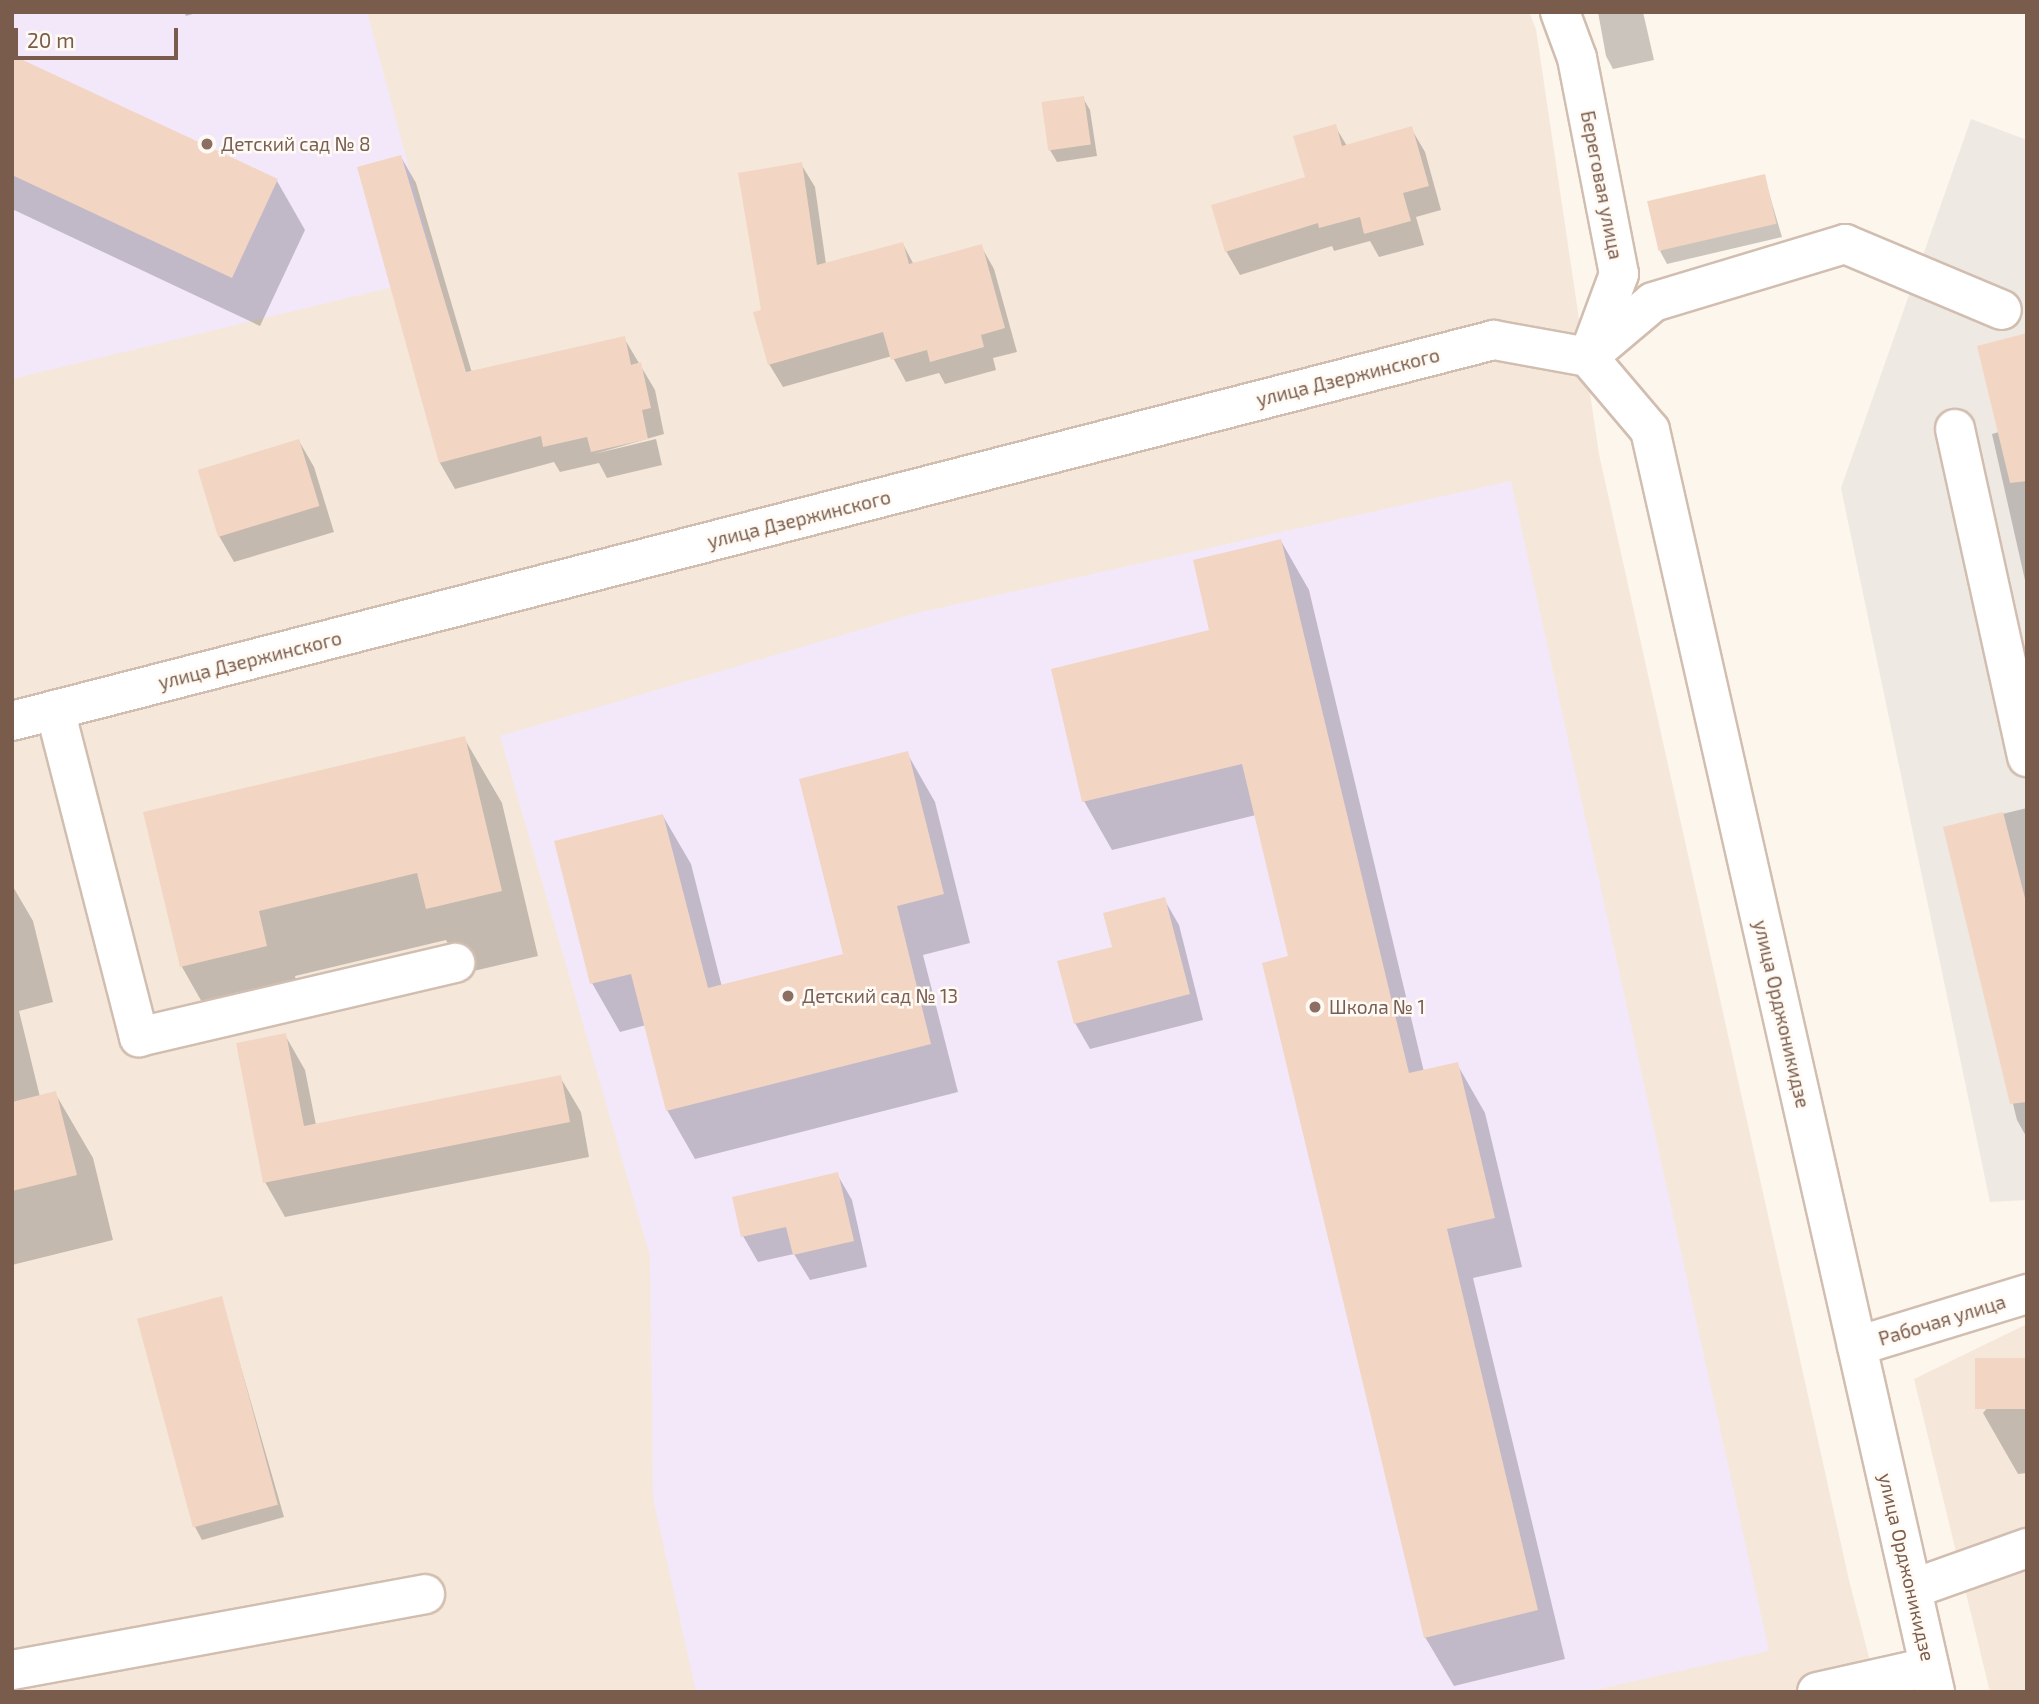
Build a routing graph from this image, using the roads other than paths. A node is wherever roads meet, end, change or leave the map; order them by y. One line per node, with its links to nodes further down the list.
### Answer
1 (1560, 12): 3 (street, Береговая улица)
2 (2002, 310): 3 (street)
3 (1588, 357): 5 (street, улица Дзержинского); 10 (street, улица Орджоникидзе)
4 (1955, 429): 7 (street)
5 (55, 710): 6 (street, улица Дзержинского); 8 (street)
6 (12, 721)
7 (2027, 757)
8 (455, 963)
9 (2027, 1294): 10 (street, Рабочая улица)
10 (1857, 1346): 12 (street, улица Орджоникидзе)
11 (2027, 1548): 12 (street)
12 (1912, 1589): 15 (street, улица Орджоникидзе)
13 (425, 1594): 14 (street)
14 (12, 1670)
15 (1932, 1679): 16 (street)
16 (1829, 1690)

